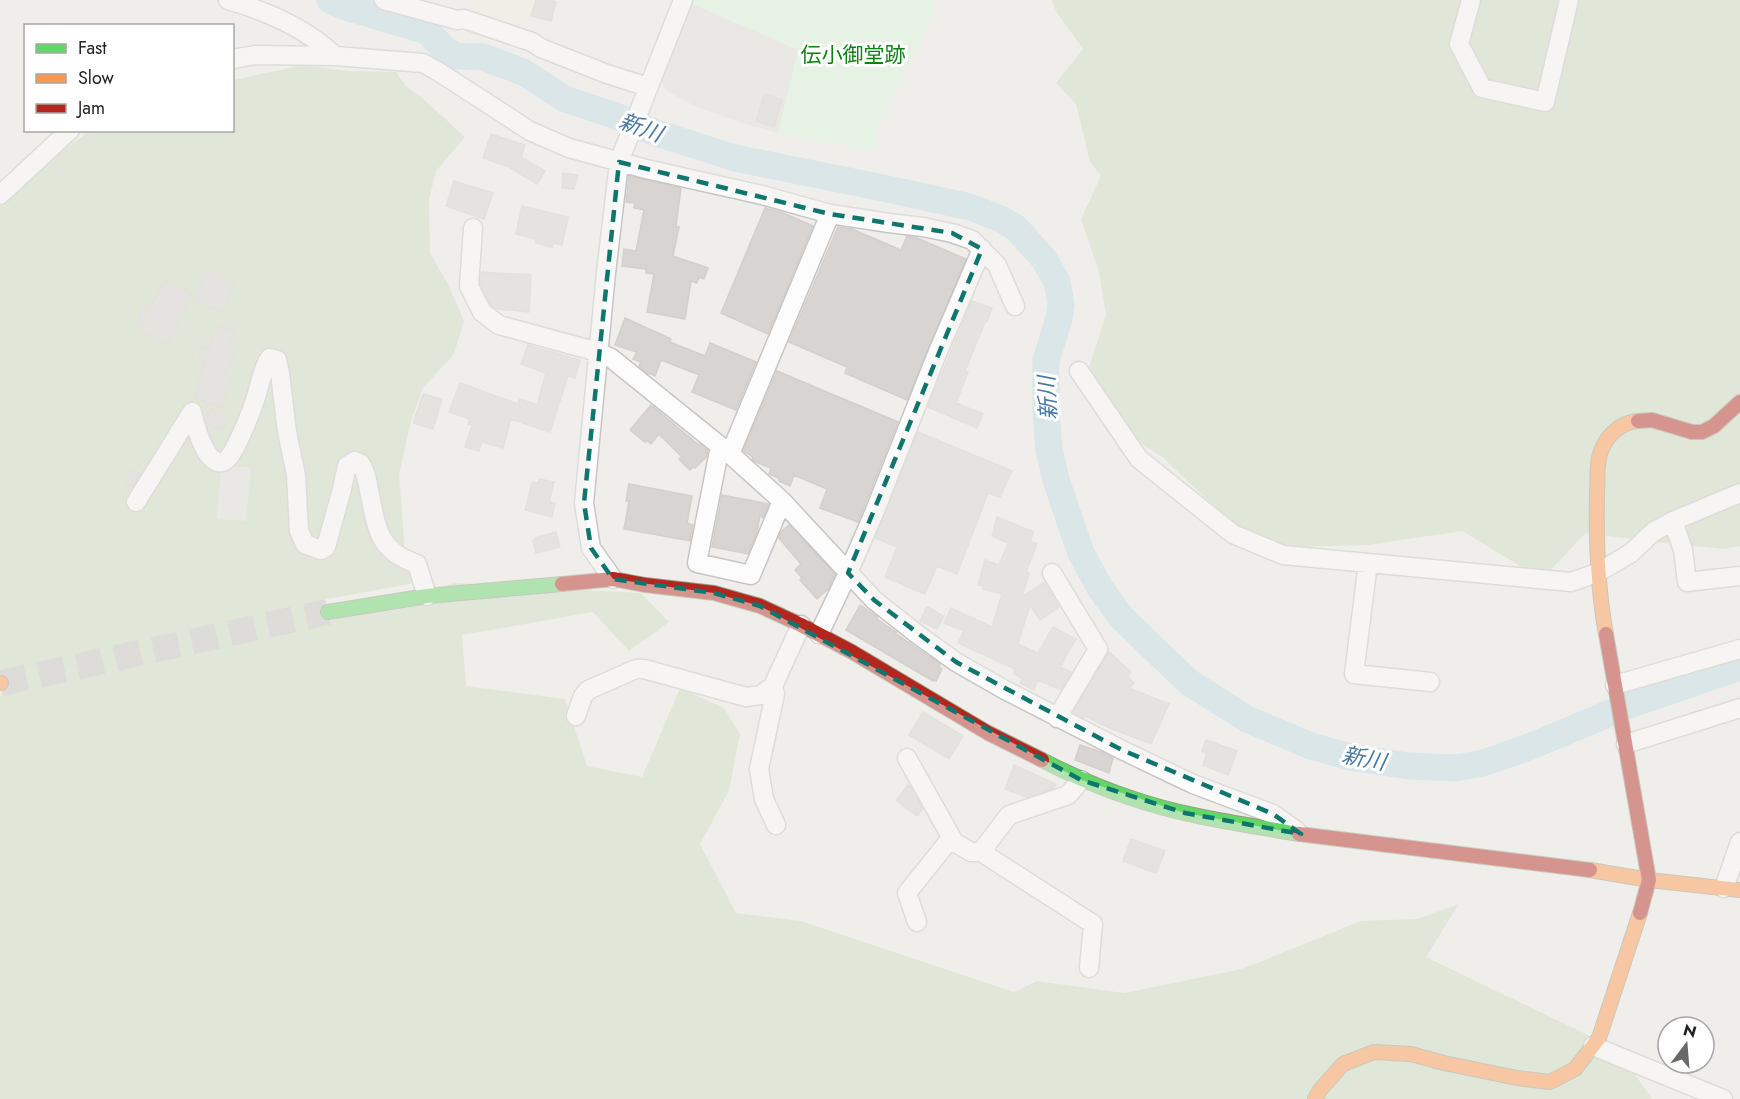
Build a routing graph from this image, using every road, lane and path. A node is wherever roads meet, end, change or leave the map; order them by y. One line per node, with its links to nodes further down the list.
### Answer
1 (228, 0): 6 (street)
2 (384, 0): 8 (street)
3 (683, 0): 8 (street)
4 (1471, 0): 5 (street)
5 (1569, 0)
6 (335, 56): 7 (street); 10 (street)
7 (234, 59)
8 (647, 91): 10 (street)
9 (68, 132): 11 (street)
10 (619, 162): 12 (street); 16 (street)
11 (0, 195)
12 (830, 214): 14 (street); 19 (street)
13 (473, 228): 16 (street)
14 (982, 249): 15 (street); 25 (street)
15 (1015, 306)
16 (598, 352): 19 (street); 29 (street)
17 (1079, 371): 24 (street)
18 (1740, 402): 27 (street)
19 (725, 450): 21 (street); 21 (street)
20 (1740, 493): 23 (street)
21 (782, 501): 25 (street)
22 (136, 502): 30 (street)
23 (1673, 521): 27 (street); 28 (street)
24 (1368, 563): 27 (street); 35 (street)
25 (848, 573): 33 (street); 40 (street)
26 (1052, 573): 40 (street)
27 (1597, 573): 37 (street)
28 (1740, 576)
29 (613, 579): 30 (street); 32 (street)
30 (427, 596): 31 (street)
31 (328, 612)
32 (801, 625): 33 (street); 36 (street)
33 (819, 634): 43 (street)
34 (1740, 649): 37 (street)
35 (1430, 682)
36 (773, 686): 39 (street); 44 (street)
37 (1616, 687): 41 (street)
38 (1740, 708): 41 (street)
39 (576, 716)
40 (1057, 718): 45 (street)
41 (1625, 741): 49 (street)
42 (908, 758): 46 (street)
43 (1081, 780): 45 (street); 48 (street)
44 (776, 825)
45 (1301, 834): 49 (street)
46 (951, 838): 48 (street); 51 (street)
47 (1740, 842): 50 (street)
48 (981, 852): 52 (street)
49 (1649, 880): 50 (street); 53 (street)
50 (1732, 889)
51 (917, 922)
52 (1089, 968)
53 (1593, 1046): 54 (street); 55 (street)
54 (1315, 1099)
55 (1723, 1099)

